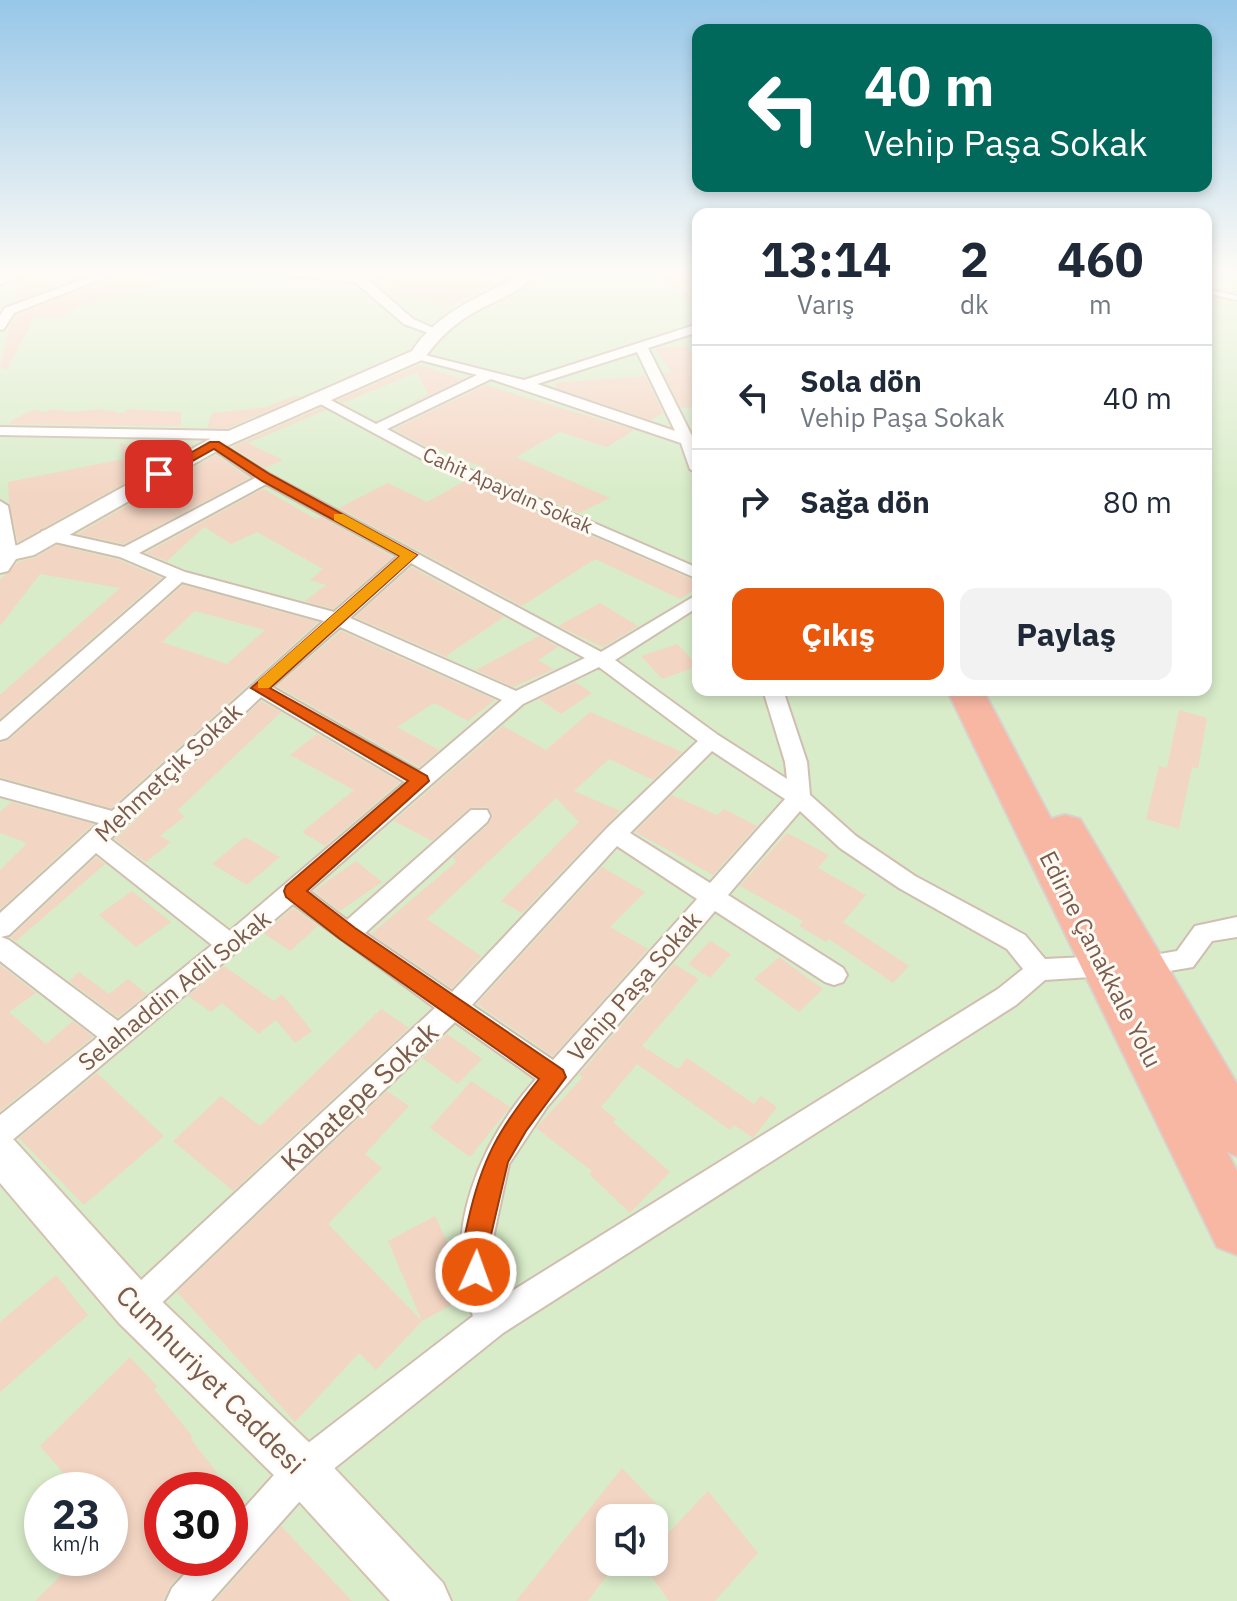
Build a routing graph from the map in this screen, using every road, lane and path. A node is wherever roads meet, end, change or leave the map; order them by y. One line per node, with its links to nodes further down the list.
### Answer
1 (424, 346): 4 (street)
2 (648, 346): 3 (street)
3 (642, 348): 6 (street); 11 (street)
4 (418, 355): 5 (street); 7 (street)
5 (491, 374): 6 (street); 8 (street)
6 (524, 384): 11 (street)
7 (320, 400): 8 (street, Cahit Apaydın Sokak); 10 (street)
8 (377, 429): 20 (street, Cahit Apaydın Sokak)
9 (0, 431): 10 (street)
10 (237, 435): 12 (street)
11 (687, 440): 13 (street)
12 (215, 444): 14 (street); 16 (street)
13 (692, 453)
14 (266, 478): 17 (street); 18 (street)
15 (0, 506): 19 (street)
16 (48, 535): 17 (street); 19 (street)
17 (126, 553): 21 (street)
18 (410, 555): 23 (street, Mehmetçik Sokak); 24 (street)
19 (3, 558)
20 (692, 571)
21 (179, 576): 23 (street); 30 (street)
22 (692, 603): 24 (street, Selahaddin Adil Sokak)
23 (338, 619): 25 (street, Mehmetçik Sokak); 29 (street)
24 (602, 660): 29 (street, Selahaddin Adil Sokak); 31 (street)
25 (259, 688): 32 (street); 36 (street, Mehmetçik Sokak)
26 (775, 696): 34 (street)
27 (968, 696): 46 (highway, Edirne Çanakkale Yolu)
28 (989, 696): 46 (highway, Edirne Çanakkale Yolu)
29 (516, 699): 32 (street, Selahaddin Adil Sokak)
30 (0, 733)
31 (711, 740): 34 (street); 37 (street, Kabatepe Sokak)
32 (420, 781): 39 (street, Selahaddin Adil Sokak)
33 (0, 788): 36 (street)
34 (799, 798): 40 (street); 47 (street)
35 (479, 816): 43 (street)
36 (116, 820): 38 (street, Mehmetçik Sokak)
37 (615, 834): 40 (street, Vehip Paşa Sokak); 49 (street, Kabatepe Sokak)
38 (95, 840): 42 (street, Mehmetçik Sokak); 44 (street)
39 (293, 891): 43 (street, Vehip Paşa Sokak); 44 (street, Selahaddin Adil Sokak)
40 (713, 895): 48 (street, Vehip Paşa Sokak); 51 (street, Vehip Paşa Sokak)
41 (1237, 927): 46 (street)
42 (0, 928)
43 (348, 934): 49 (street, Vehip Paşa Sokak)
44 (230, 945): 50 (street, Selahaddin Adil Sokak)
45 (0, 947): 50 (street)
46 (1123, 966): 47 (street); 52 (highway, Edirne Çanakkale Yolu); 55 (highway, Edirne Çanakkale Yolu)
47 (1039, 970): 57 (street)
48 (834, 975)
49 (454, 1007): 51 (street, Vehip Paşa Sokak); 56 (street, Kabatepe Sokak)
50 (117, 1036): 53 (street, Selahaddin Adil Sokak)
51 (555, 1077): 57 (street, Vehip Paşa Sokak)
52 (1237, 1132)
53 (0, 1133)
54 (0, 1153): 56 (street, Cumhuriyet Caddesi)
55 (1237, 1228)
56 (135, 1307): 58 (street, Cumhuriyet Caddesi)
57 (492, 1322): 58 (street)
58 (303, 1470): 59 (street); 62 (street, Cumhuriyet Caddesi)
59 (248, 1531)
60 (208, 1576): 61 (street)
61 (185, 1601)
62 (425, 1601)

